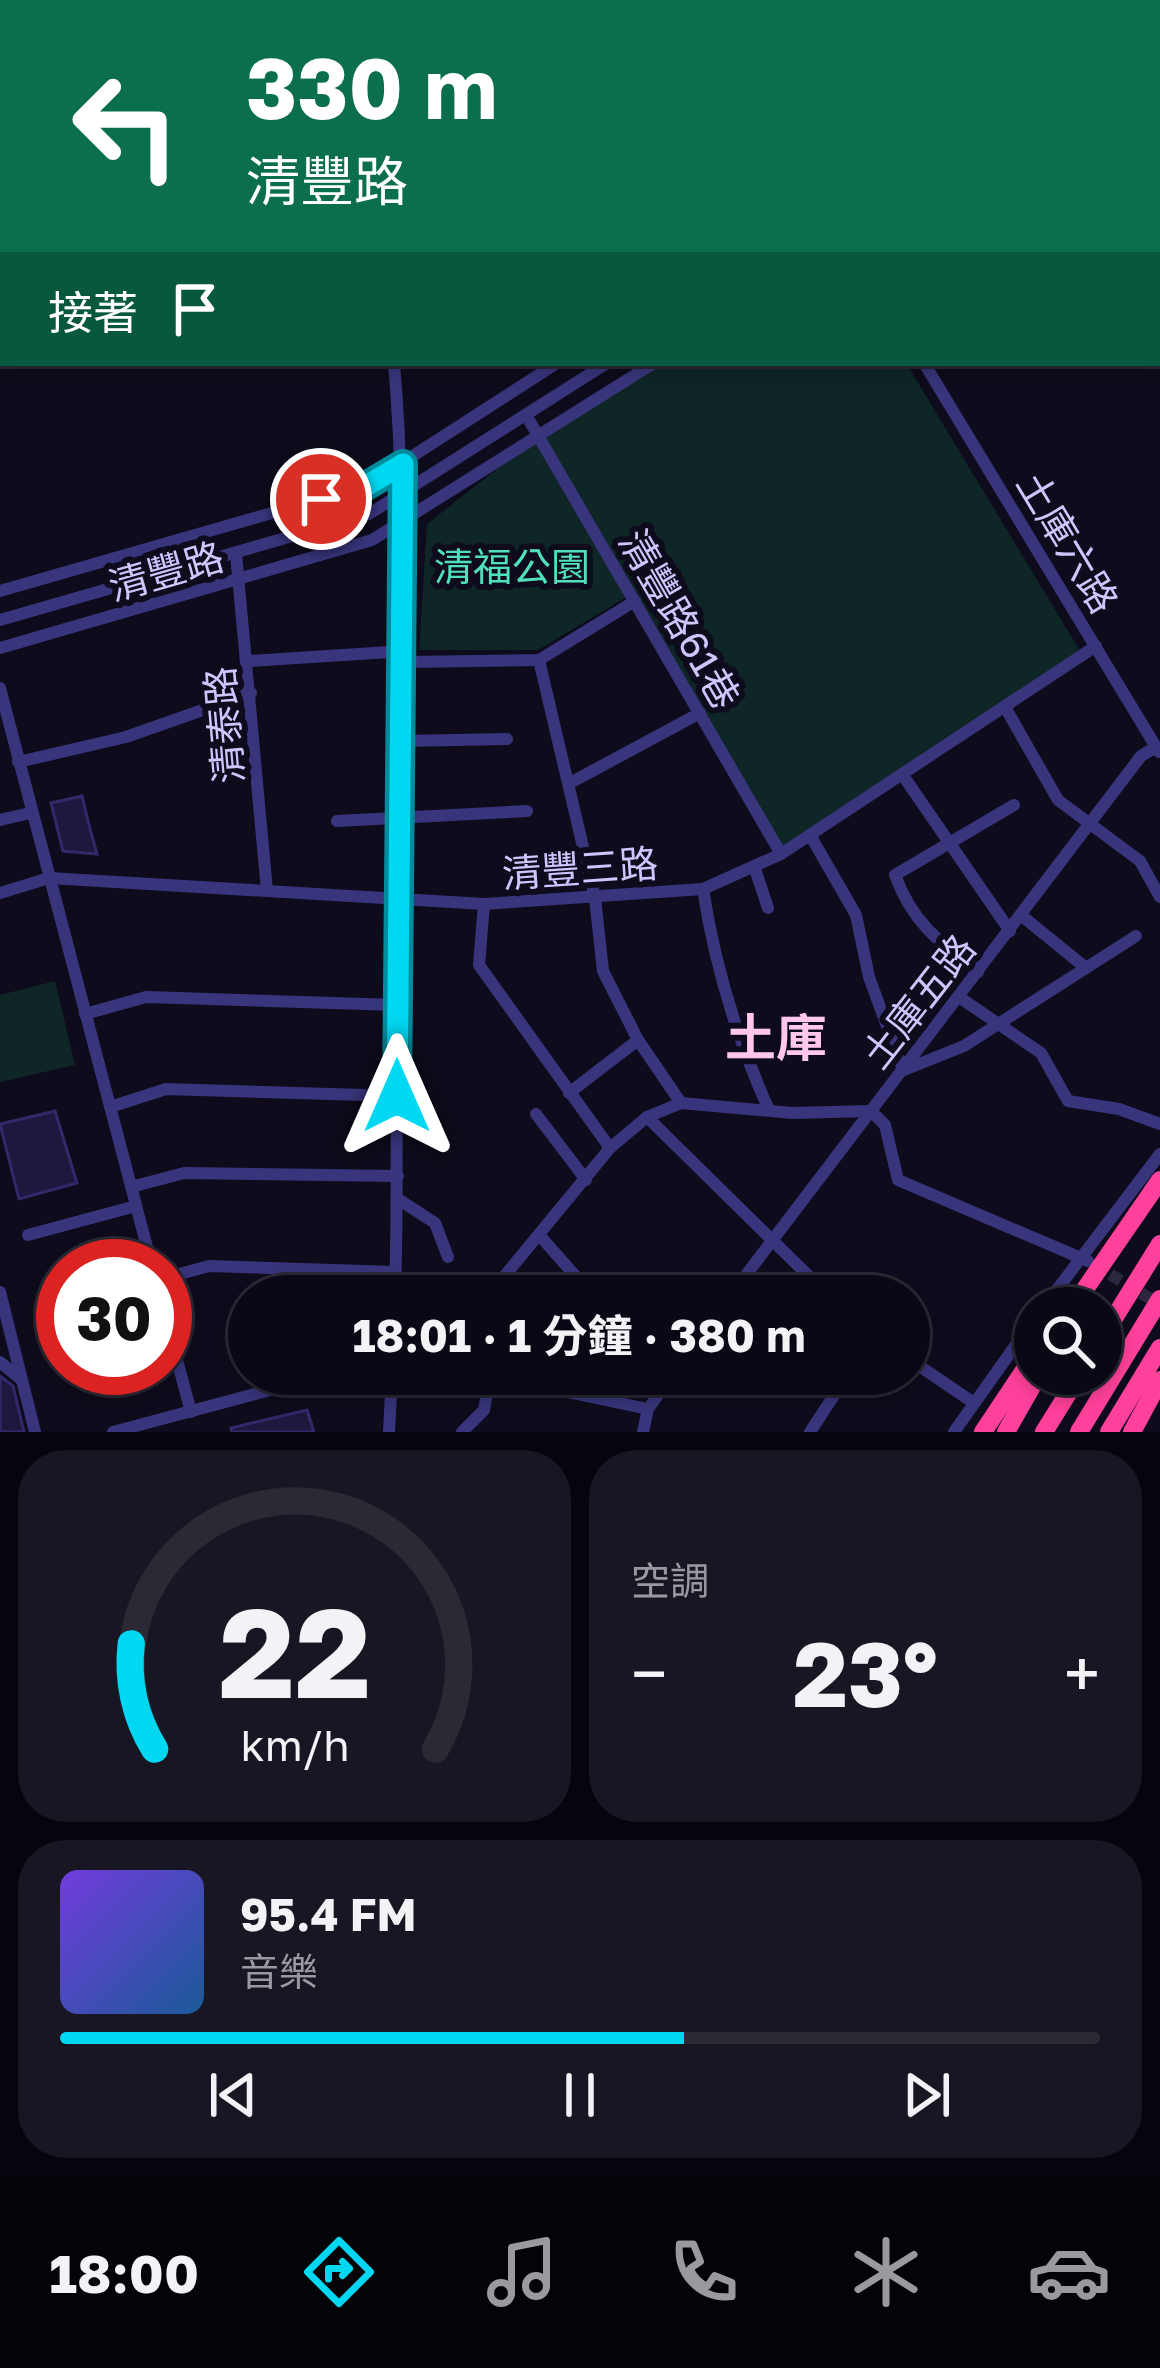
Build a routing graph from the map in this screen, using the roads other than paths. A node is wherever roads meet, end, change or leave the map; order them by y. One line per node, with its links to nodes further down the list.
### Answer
1 (394, 366): 8 (street)
2 (552, 366): 8 (street, 清豐路)
3 (602, 366): 6 (street, 清豐路)
4 (649, 366): 7 (street, 清豐路)
5 (926, 366): 16 (street, 土庫六路)
6 (526, 415): 7 (street, 清豐路61巷); 9 (street, 清豐路)
7 (539, 436): 10 (street, 清豐路); 14 (street, 清豐路61巷)
8 (403, 464): 9 (street); 13 (street, 清豐路)
9 (403, 495): 10 (street); 11 (street, 清豐路)
10 (404, 524): 12 (street, 清豐路); 18 (street)
11 (236, 554): 12 (street, 清泰路); 15 (street, 清豐路)
12 (240, 581): 17 (street, 清豐路); 20 (street, 清泰路)
13 (0, 591)
14 (635, 601): 19 (street); 24 (street, 清豐路61巷)
15 (0, 620)
16 (1096, 646): 23 (street, 清豐三路); 27 (street, 土庫六路)
17 (0, 648)
18 (405, 656): 19 (street); 20 (street); 26 (street)
19 (539, 660): 30 (street)
20 (249, 661): 22 (street, 清泰路)
21 (0, 688): 28 (street)
22 (251, 693): 28 (street); 44 (street, 清泰路)
23 (1005, 707): 29 (street, 清豐三路); 37 (street)
24 (700, 713): 30 (street); 40 (street, 清豐路61巷)
25 (507, 740): 26 (street)
26 (404, 741): 34 (street)
27 (1158, 750): 37 (street, 土庫五路)
28 (18, 762): 33 (street)
29 (902, 774): 38 (street, 清豐三路); 39 (street)
30 (569, 782): 47 (street)
31 (1014, 805): 39 (street)
32 (527, 812): 34 (street)
33 (30, 813): 35 (street); 42 (street)
34 (400, 819): 36 (street); 48 (street)
35 (0, 820)
36 (337, 821)
37 (1090, 824): 46 (street); 51 (street, 土庫五路)
38 (810, 835): 40 (street, 清豐三路); 61 (street)
39 (951, 846): 52 (street); 55 (street)
40 (781, 854): 41 (street, 清豐三路)
41 (754, 866): 43 (street, 清豐三路); 50 (street)
42 (49, 878): 44 (street, 清豐三路); 45 (street, 清豐三路); 58 (street)
43 (703, 889): 47 (street, 清豐三路); 66 (street)
44 (267, 891): 48 (street, 清豐三路)
45 (0, 893)
46 (1160, 897)
47 (595, 898): 49 (street, 清豐三路); 60 (street)
48 (396, 900): 49 (street, 清豐三路); 57 (street)
49 (484, 904): 62 (street)
50 (768, 908)
51 (1022, 916): 52 (street, 土庫五路); 54 (street)
52 (1010, 931): 55 (street, 土庫五路)
53 (1136, 936): 54 (street)
54 (1086, 968): 59 (street)
55 (978, 972): 56 (street, 土庫五路)
56 (958, 997): 59 (street); 61 (street, 土庫五路)
57 (397, 1005): 58 (street); 63 (street)
58 (85, 1014): 65 (street)
59 (998, 1024): 61 (street); 70 (street)
60 (638, 1040): 62 (street); 64 (street)
61 (903, 1070): 67 (street, 土庫五路)
62 (569, 1093): 71 (street)
63 (397, 1096): 65 (street); 73 (street)
64 (681, 1103): 66 (street); 69 (street)
65 (110, 1107): 76 (street)
66 (769, 1110): 67 (street)
67 (871, 1111): 82 (street, 土庫五路); 85 (street)
68 (536, 1114): 74 (street)
69 (647, 1117): 71 (street); 82 (street)
70 (1160, 1124)
71 (610, 1148): 74 (street)
72 (1160, 1154): 85 (street)
73 (398, 1176): 76 (street); 77 (street)
74 (586, 1180): 80 (street)
75 (1160, 1180): 94 (highway)
76 (131, 1187): 78 (street)
77 (398, 1199): 84 (street); 87 (street)
78 (136, 1206): 79 (street); 81 (street)
79 (28, 1235)
80 (541, 1237): 89 (street); 90 (street)
81 (145, 1239)
82 (770, 1243): 91 (street, 土庫五路); 92 (street)
83 (1160, 1244): 97 (highway)
84 (448, 1257)
85 (1084, 1258): 93 (street)
86 (192, 1271): 87 (street)
87 (395, 1272): 88 (street)
88 (395, 1275)
89 (507, 1275)
90 (574, 1275)
91 (746, 1275)
92 (806, 1275)
93 (1060, 1287)
94 (1086, 1287)
95 (0, 1292): 102 (street)
96 (1160, 1299): 128 (highway)
97 (1122, 1305)
98 (1014, 1347): 114 (street)
99 (1160, 1348): 129 (highway)
100 (0, 1362): 102 (street)
101 (930, 1373): 114 (street)
102 (22, 1380): 118 (street)
103 (1160, 1383): 130 (highway)
104 (1014, 1386): 125 (highway)
105 (186, 1395): 116 (street)
106 (253, 1395): 116 (street)
107 (391, 1395): 120 (street)
108 (485, 1395): 121 (street)
109 (598, 1395): 115 (street)
110 (658, 1395): 115 (street)
111 (834, 1395): 123 (street)
112 (1027, 1395): 126 (highway)
113 (1067, 1395): 127 (highway)
114 (974, 1403): 124 (street)
115 (648, 1409): 122 (street)
116 (190, 1412): 117 (street)
117 (164, 1426): 119 (street)
118 (35, 1432)
119 (114, 1432)
120 (389, 1432)
121 (462, 1432)
122 (644, 1432)
123 (810, 1432)
124 (953, 1432)
125 (983, 1432)
126 (1006, 1432)
127 (1044, 1432)
128 (1079, 1432)
129 (1109, 1432)
130 (1135, 1432)

